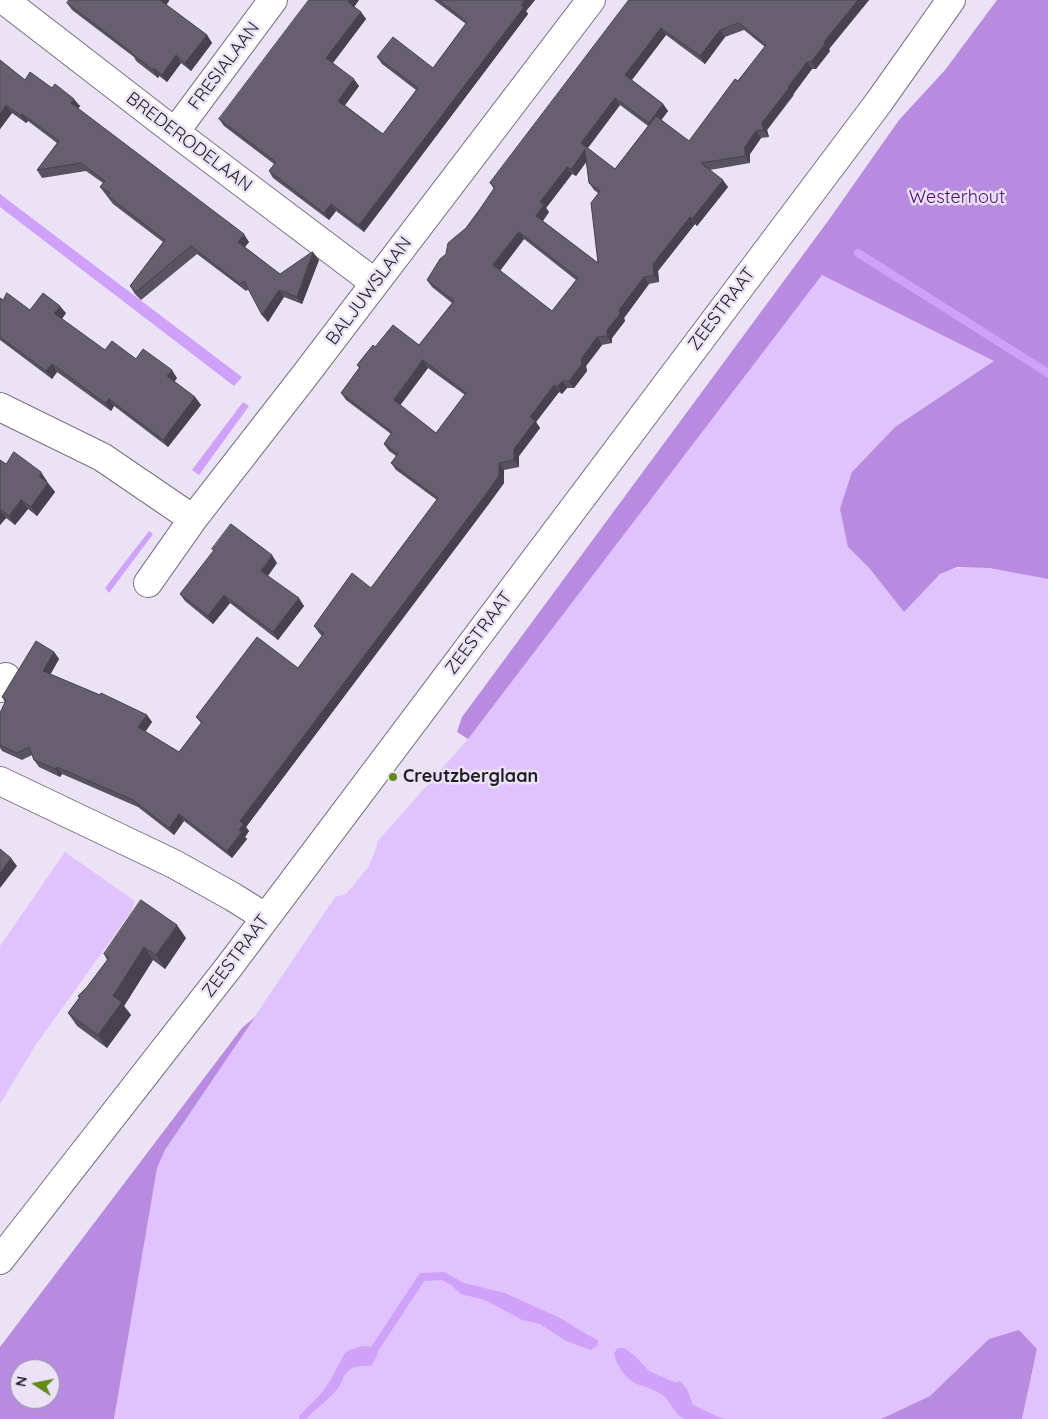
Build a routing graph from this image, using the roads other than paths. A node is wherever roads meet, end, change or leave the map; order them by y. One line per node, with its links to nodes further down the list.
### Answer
1 (273, 0): 5 (street, FRESIALAAN)
2 (591, 0): 6 (street, BALJUWSLAAN)
3 (951, 0): 11 (street, ZEESTRAAT)
4 (14, 3): 5 (street, BREDERODELAAN)
5 (175, 132): 6 (street, BREDERODELAAN)
6 (375, 283): 8 (street, BALJUWSLAAN)
7 (0, 407): 8 (street)
8 (193, 519): 9 (street, BALJUWSLAAN)
9 (148, 583)
10 (0, 781): 11 (street)
11 (265, 917): 12 (street, ZEESTRAAT)
12 (0, 1260)

